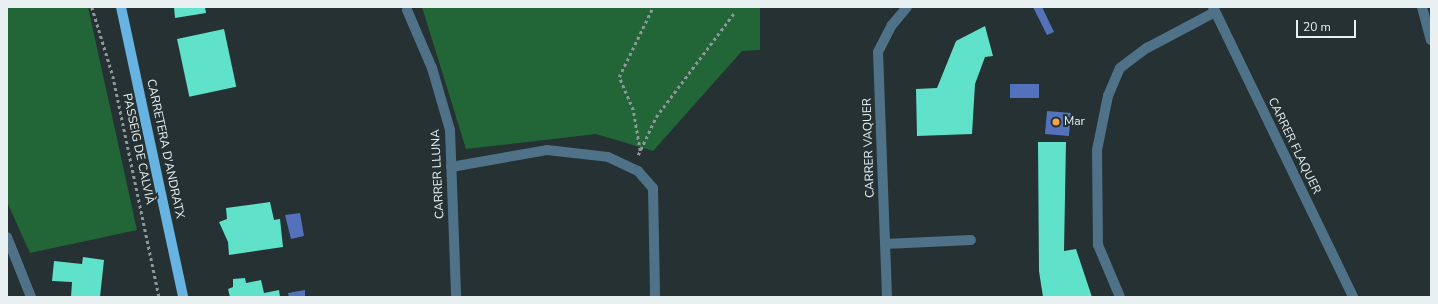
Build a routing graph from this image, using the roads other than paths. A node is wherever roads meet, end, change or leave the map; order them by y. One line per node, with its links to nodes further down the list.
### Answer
1 (121, 7): 12 (main road, CARRETERA D'ANDRATX)
2 (907, 7): 10 (street, CARRER VAQUER)
3 (1422, 7): 6 (street)
4 (1214, 9): 16 (street); 17 (street, CARRER FLAQUER)
5 (407, 10): 7 (street, CARRER LLUNA)
6 (1431, 40)
7 (452, 167): 13 (street, CARRER LLUNA); 14 (street)
8 (7, 237): 11 (street)
9 (970, 240): 10 (street)
10 (885, 244): 15 (street, CARRER VAQUER)
11 (31, 297)
12 (183, 297)
13 (456, 297)
14 (655, 297)
15 (887, 297)
16 (1120, 297)
17 (1353, 297)

